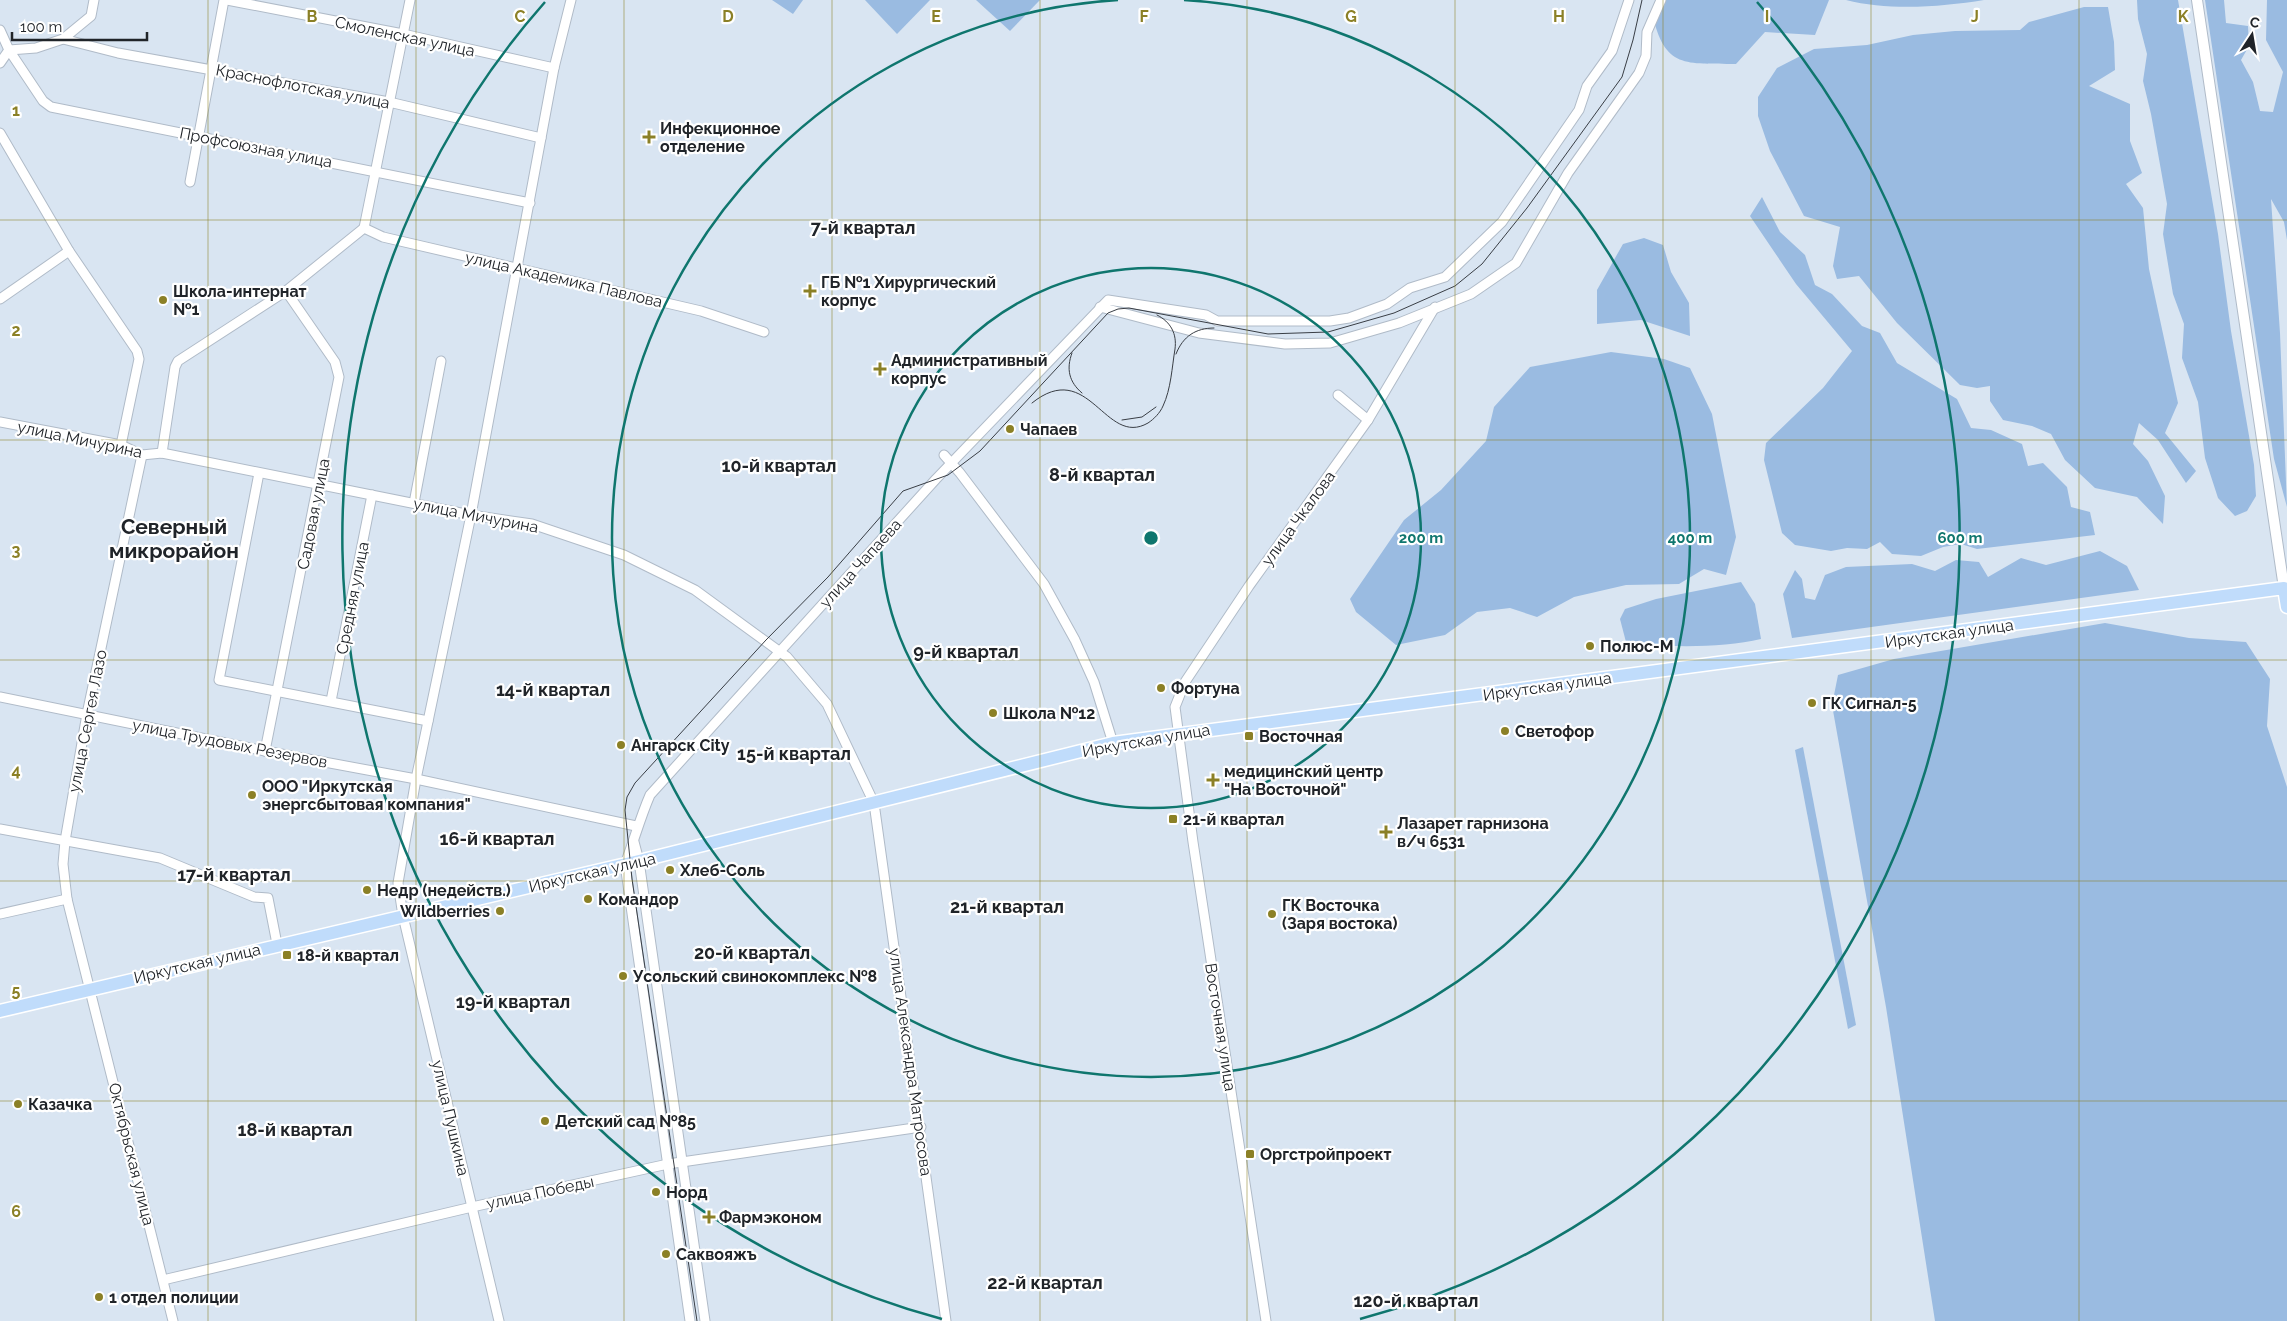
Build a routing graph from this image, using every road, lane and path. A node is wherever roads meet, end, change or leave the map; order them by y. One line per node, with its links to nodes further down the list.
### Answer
1 (94, 0): 10 (street)
2 (225, 0): 9 (street, Смоленская улица); 14 (street)
3 (410, 0): 9 (street)
4 (570, 0): 13 (street, улица Пушкина)
5 (1629, 0): 27 (street, улица Чапаева)
6 (1662, 0): 28 (street)
7 (2197, 0): 44 (street)
8 (0, 30): 11 (street, Профсоюзная улица)
9 (403, 34): 13 (street, Смоленская улица); 15 (street)
10 (63, 40): 11 (street); 14 (street, Краснофлотская улица)
11 (8, 50): 12 (street); 17 (street, Профсоюзная улица)
12 (0, 63)
13 (554, 68): 18 (street, улица Пушкина)
14 (211, 69): 15 (street, Краснофлотская улица); 17 (street)
15 (389, 102): 18 (street, Краснофлотская улица); 19 (street)
16 (0, 133): 23 (street)
17 (197, 135): 19 (street, Профсоюзная улица); 20 (street)
18 (541, 138): 21 (street, улица Пушкина)
19 (376, 171): 21 (street, Профсоюзная улица); 22 (street)
20 (190, 182)
21 (530, 203): 24 (street, улица Пушкина)
22 (364, 228): 24 (street, улица Академика Павлова); 25 (street)
23 (69, 251): 26 (street); 34 (street)
24 (518, 269): 29 (street, улица Академика Павлова); 43 (street, улица Пушкина)
25 (286, 291): 35 (street); 40 (street, Садовая улица)
26 (0, 298)
27 (1100, 307): 28 (street); 38 (street, улица Чапаева)
28 (1435, 307): 32 (street, улица Чкалова)
29 (764, 332)
30 (441, 361): 42 (street)
31 (1338, 395): 32 (street)
32 (1368, 420): 52 (street, улица Чкалова)
33 (0, 422): 34 (street, улица Мичурина)
34 (120, 445): 36 (street, улица Мичурина)
35 (162, 453): 36 (street, улица Мичурина); 39 (street, улица Мичурина)
36 (142, 455): 50 (street, улица Сергея Лазо)
37 (944, 455): 38 (street)
38 (952, 463): 46 (street, улица Чапаева); 53 (street)
39 (259, 473): 40 (street, улица Мичурина); 47 (street)
40 (319, 485): 41 (street, улица Мичурина); 47 (street, Садовая улица)
41 (372, 495): 42 (street, улица Мичурина); 49 (street, Средняя улица)
42 (414, 503): 43 (street, улица Мичурина)
43 (471, 515): 46 (street, улица Мичурина); 51 (street, улица Пушкина)
44 (2284, 588): 45 (main road); 52 (main road, Иркутская улица)
45 (2287, 607)
46 (779, 651): 56 (street, улица Мичурина); 57 (street, улица Чапаева)
47 (278, 690): 49 (street); 54 (street, Садовая улица)
48 (0, 697): 50 (street, улица Трудовых Резервов)
49 (331, 701): 51 (street)
50 (88, 714): 54 (street, улица Трудовых Резервов); 59 (street, улица Сергея Лазо)
51 (428, 721): 55 (street, улица Пушкина)
52 (1179, 732): 53 (main road, Иркутская улица); 79 (street, Восточная улица)
53 (1113, 742): 56 (main road, Иркутская улица)
54 (265, 751): 55 (street, улица Трудовых Резервов)
55 (416, 779): 57 (street, улица Трудовых Резервов); 65 (street, улица Пушкина)
56 (874, 802): 61 (main road, Иркутская улица); 69 (street, улица Александра Матросова)
57 (636, 826): 60 (street, улица Чапаева)
58 (0, 829): 59 (street)
59 (64, 841): 63 (street, улица Сергея Лазо); 66 (street)
60 (634, 841): 61 (street); 62 (street)
61 (639, 861): 62 (main road, Иркутская улица); 70 (street)
62 (625, 864): 65 (main road, Иркутская улица); 71 (street)
63 (67, 899): 64 (street); 67 (street, улица Сергея Лазо)
64 (0, 914)
65 (403, 916): 66 (main road, Иркутская улица); 72 (street, улица Пушкина)
66 (277, 944): 67 (main road, Иркутская улица)
67 (90, 988): 68 (main road, Иркутская улица); 73 (street, Октябрьская улица)
68 (0, 1011)
69 (921, 1126): 70 (street, улица Победы); 78 (street, улица Александра Матросова)
70 (680, 1162): 71 (street, улица Победы); 77 (street)
71 (668, 1164): 72 (street, улица Победы); 76 (street)
72 (472, 1207): 73 (street, улица Победы); 75 (street, улица Пушкина)
73 (163, 1280): 74 (street, Октябрьская улица)
74 (173, 1321)
75 (499, 1321)
76 (690, 1321)
77 (705, 1321)
78 (946, 1321)
79 (1266, 1321)

